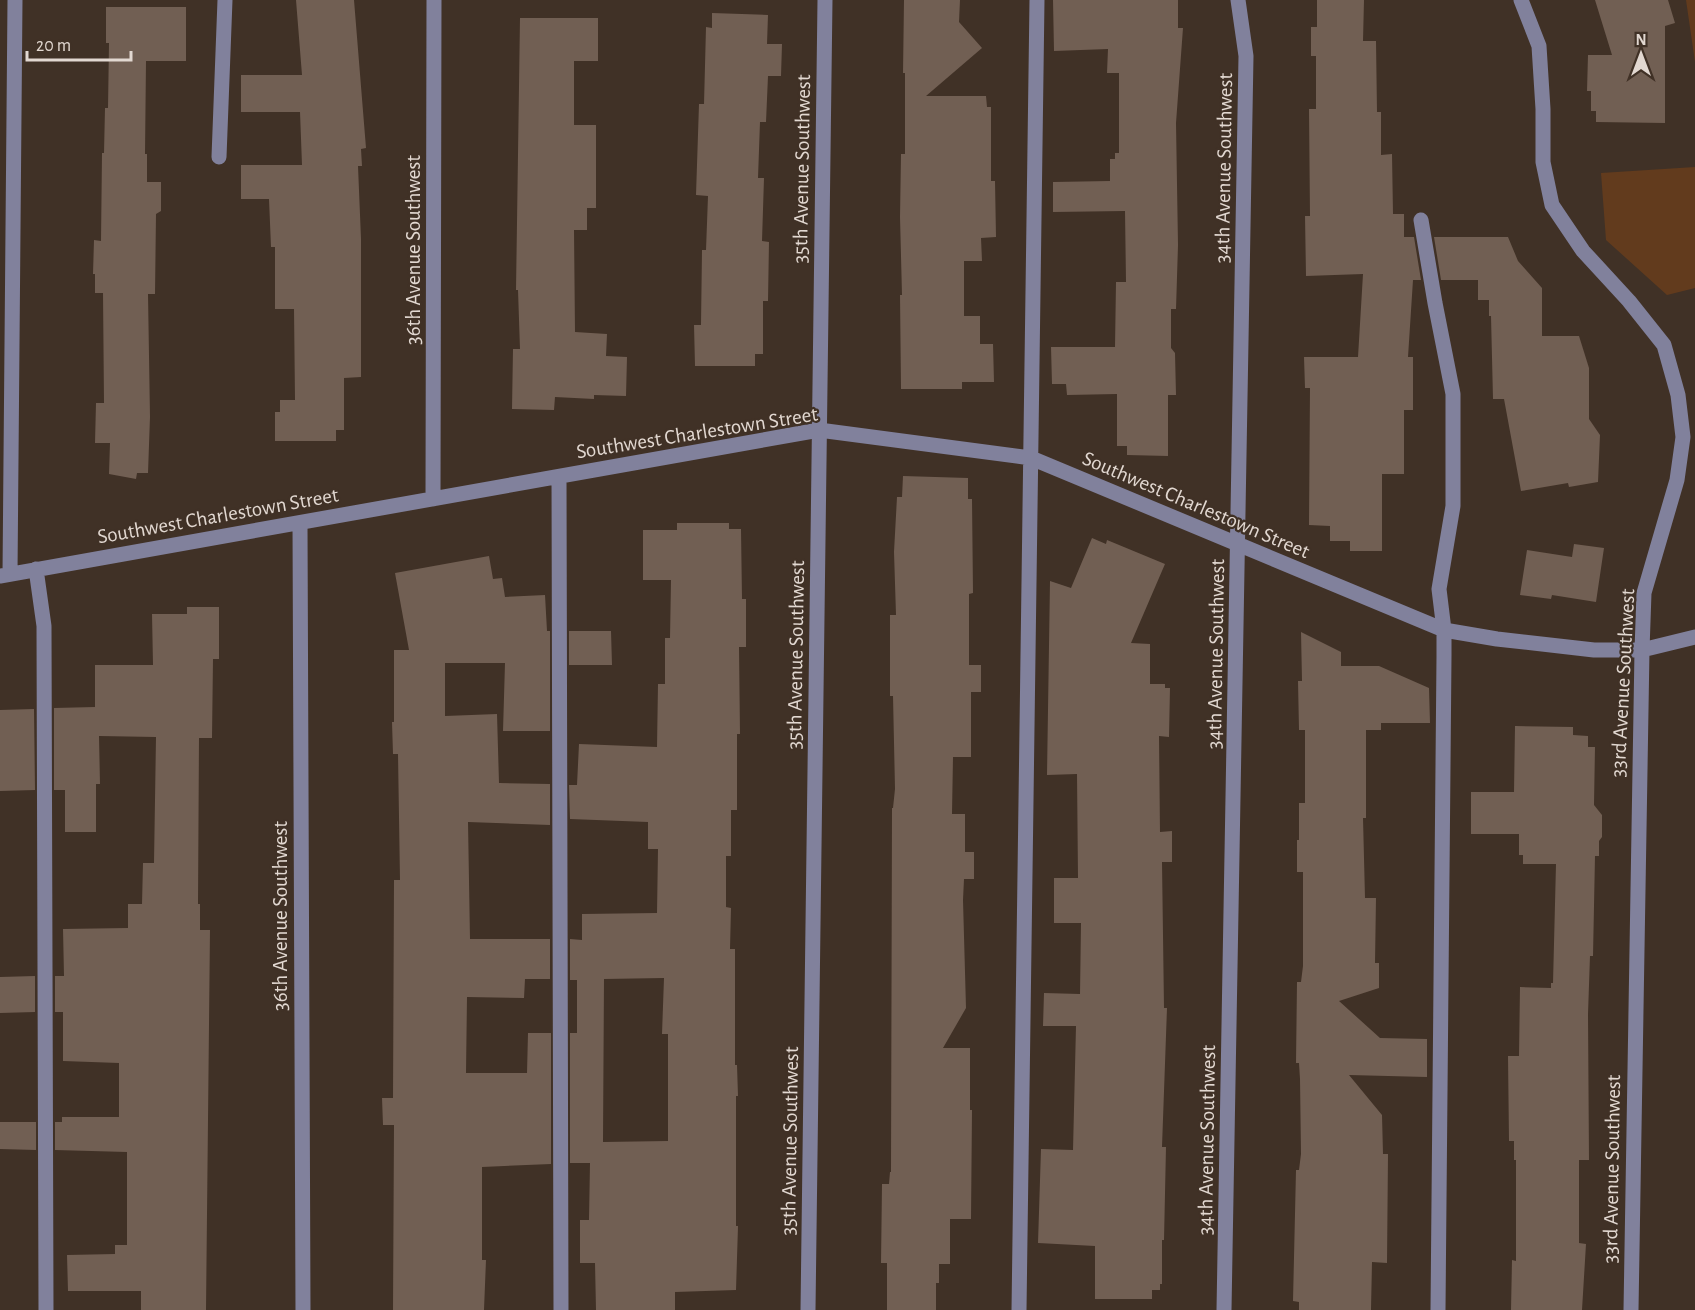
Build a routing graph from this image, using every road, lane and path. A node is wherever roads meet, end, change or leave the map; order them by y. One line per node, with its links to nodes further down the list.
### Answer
1 (15, 0): 17 (street)
2 (225, 0): 8 (street)
3 (434, 0): 13 (street, 36th Avenue Southwest)
4 (825, 0): 10 (street, 35th Avenue Southwest)
5 (1037, 0): 11 (street)
6 (1238, 0): 15 (street, 34th Avenue Southwest)
7 (1521, 0): 20 (street, 33rd Avenue Southwest)
8 (219, 157)
9 (1421, 220): 18 (street)
10 (819, 430): 11 (street, Southwest Charlestown Street); 12 (street, Southwest Charlestown Street); 24 (street, 35th Avenue Southwest)
11 (1030, 458): 15 (street, Southwest Charlestown Street); 25 (street)
12 (559, 477): 13 (street, Southwest Charlestown Street); 23 (street)
13 (433, 499): 14 (street, Southwest Charlestown Street)
14 (300, 523): 16 (street, Southwest Charlestown Street); 22 (street, 36th Avenue Southwest)
15 (1239, 546): 18 (street, Southwest Charlestown Street); 26 (street, 34th Avenue Southwest)
16 (36, 569): 17 (street, Southwest Charlestown Street); 21 (street)
17 (5, 575)
18 (1444, 630): 20 (street, Southwest Charlestown Street); 27 (street)
19 (1695, 637): 20 (street, Southwest Charlestown Street)
20 (1642, 650): 28 (street, 33rd Avenue Southwest)
21 (46, 1310)
22 (303, 1310)
23 (561, 1310)
24 (808, 1310)
25 (1019, 1310)
26 (1224, 1310)
27 (1438, 1310)
28 (1631, 1310)

